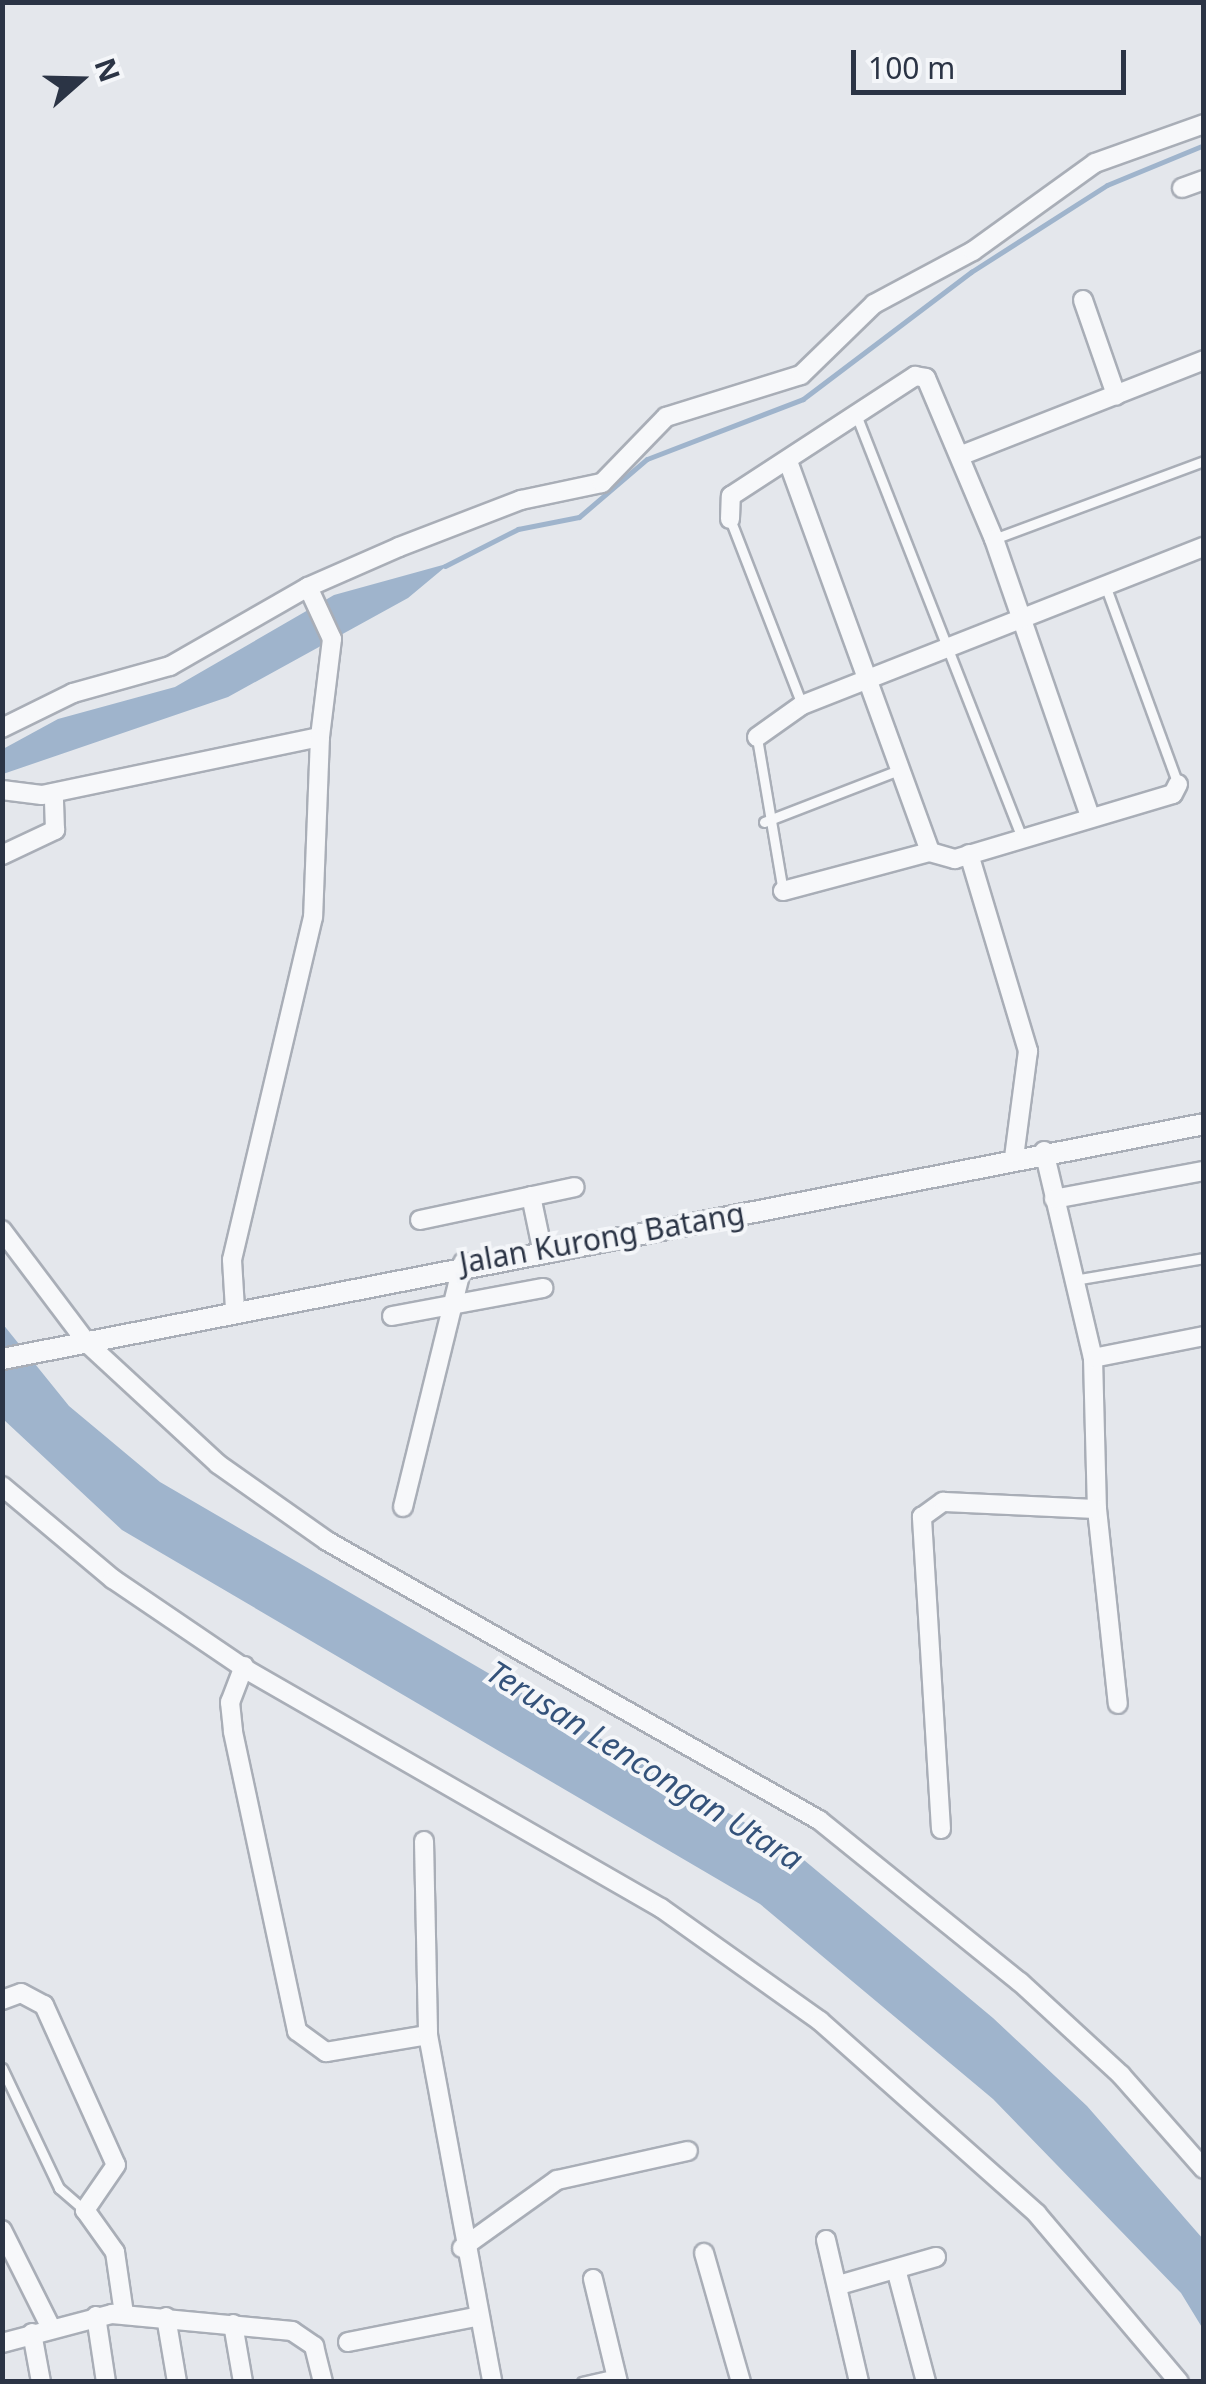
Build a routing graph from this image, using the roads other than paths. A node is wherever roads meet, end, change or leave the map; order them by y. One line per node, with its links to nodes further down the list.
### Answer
1 (1204, 124): 15 (street)
2 (1204, 180): 3 (street)
3 (1182, 188)
4 (1083, 300): 6 (street)
5 (1204, 360): 6 (street)
6 (1116, 395): 8 (street)
7 (857, 417): 8 (street); 10 (street); 17 (lane)
8 (962, 454): 12 (street)
9 (1204, 461): 12 (lane)
10 (789, 464): 11 (street); 18 (street)
11 (730, 519): 19 (lane)
12 (994, 539): 16 (street)
13 (1204, 547): 14 (street)
14 (1105, 586): 16 (street); 24 (lane)
15 (310, 593): 20 (street); 22 (street)
16 (1023, 619): 17 (street); 27 (street)
17 (946, 650): 18 (street); 29 (lane)
18 (868, 679): 19 (street); 23 (street)
19 (802, 705): 21 (street)
20 (2, 728)
21 (757, 736): 28 (lane)
22 (320, 737): 26 (street); 49 (street)
23 (899, 770): 28 (lane); 30 (street)
24 (1178, 784): 27 (street)
25 (2, 790): 26 (street)
26 (54, 793): 32 (street)
27 (1090, 816): 29 (street)
28 (764, 822): 33 (lane)
29 (1021, 836): 31 (street)
30 (930, 852): 31 (street); 33 (street)
31 (970, 854): 36 (street)
32 (2, 855)
33 (782, 890)
34 (1204, 1124): 35 (street, Jalan Kurong Batang)
35 (1044, 1151): 36 (street, Jalan Kurong Batang); 40 (street)
36 (1014, 1157): 43 (street, Jalan Kurong Batang)
37 (1204, 1171): 40 (street)
38 (576, 1188): 39 (street)
39 (531, 1196): 41 (street); 43 (street)
40 (1054, 1198): 46 (street)
41 (420, 1220)
42 (2, 1230): 52 (street)
43 (542, 1248): 45 (street, Jalan Kurong Batang)
44 (1204, 1258): 46 (lane)
45 (463, 1262): 48 (street); 49 (street, Jalan Kurong Batang)
46 (1074, 1280): 53 (street)
47 (543, 1288): 48 (street)
48 (452, 1305): 50 (street); 56 (street)
49 (235, 1310): 52 (street, Jalan Kurong Batang)
50 (392, 1316)
51 (1204, 1336): 53 (street)
52 (80, 1344): 54 (street, Jalan Kurong Batang); 66 (street)
53 (1093, 1358): 57 (street)
54 (2, 1359)
55 (2, 1486): 58 (street)
56 (403, 1507)
57 (1097, 1509): 59 (street); 60 (street)
58 (244, 1666): 63 (street); 95 (street)
59 (1118, 1704)
60 (941, 1828)
61 (424, 1841): 63 (street)
62 (2, 2000): 67 (street)
63 (428, 2036): 70 (street)
64 (2, 2068): 67 (lane)
65 (688, 2151): 70 (street)
66 (1204, 2169)
67 (85, 2210): 76 (street)
68 (2, 2230): 81 (street)
69 (826, 2240): 75 (street)
70 (462, 2248): 78 (street)
71 (704, 2253): 92 (street)
72 (936, 2257): 73 (street)
73 (896, 2269): 75 (street); 94 (street)
74 (593, 2279): 84 (street)
75 (839, 2284): 93 (street)
76 (124, 2314): 77 (street); 79 (street)
77 (96, 2316): 81 (street); 86 (street)
78 (476, 2316): 82 (street); 90 (street)
79 (166, 2317): 80 (street); 87 (street)
80 (233, 2324): 88 (street); 89 (street)
81 (42, 2331): 83 (street); 85 (street)
82 (348, 2342)
83 (2, 2343)
84 (617, 2378): 91 (lane)
85 (41, 2382)
86 (106, 2382)
87 (176, 2382)
88 (243, 2382)
89 (324, 2382)
90 (492, 2382)
91 (582, 2382)
92 (740, 2382)
93 (859, 2382)
94 (926, 2382)
95 (1179, 2382)

